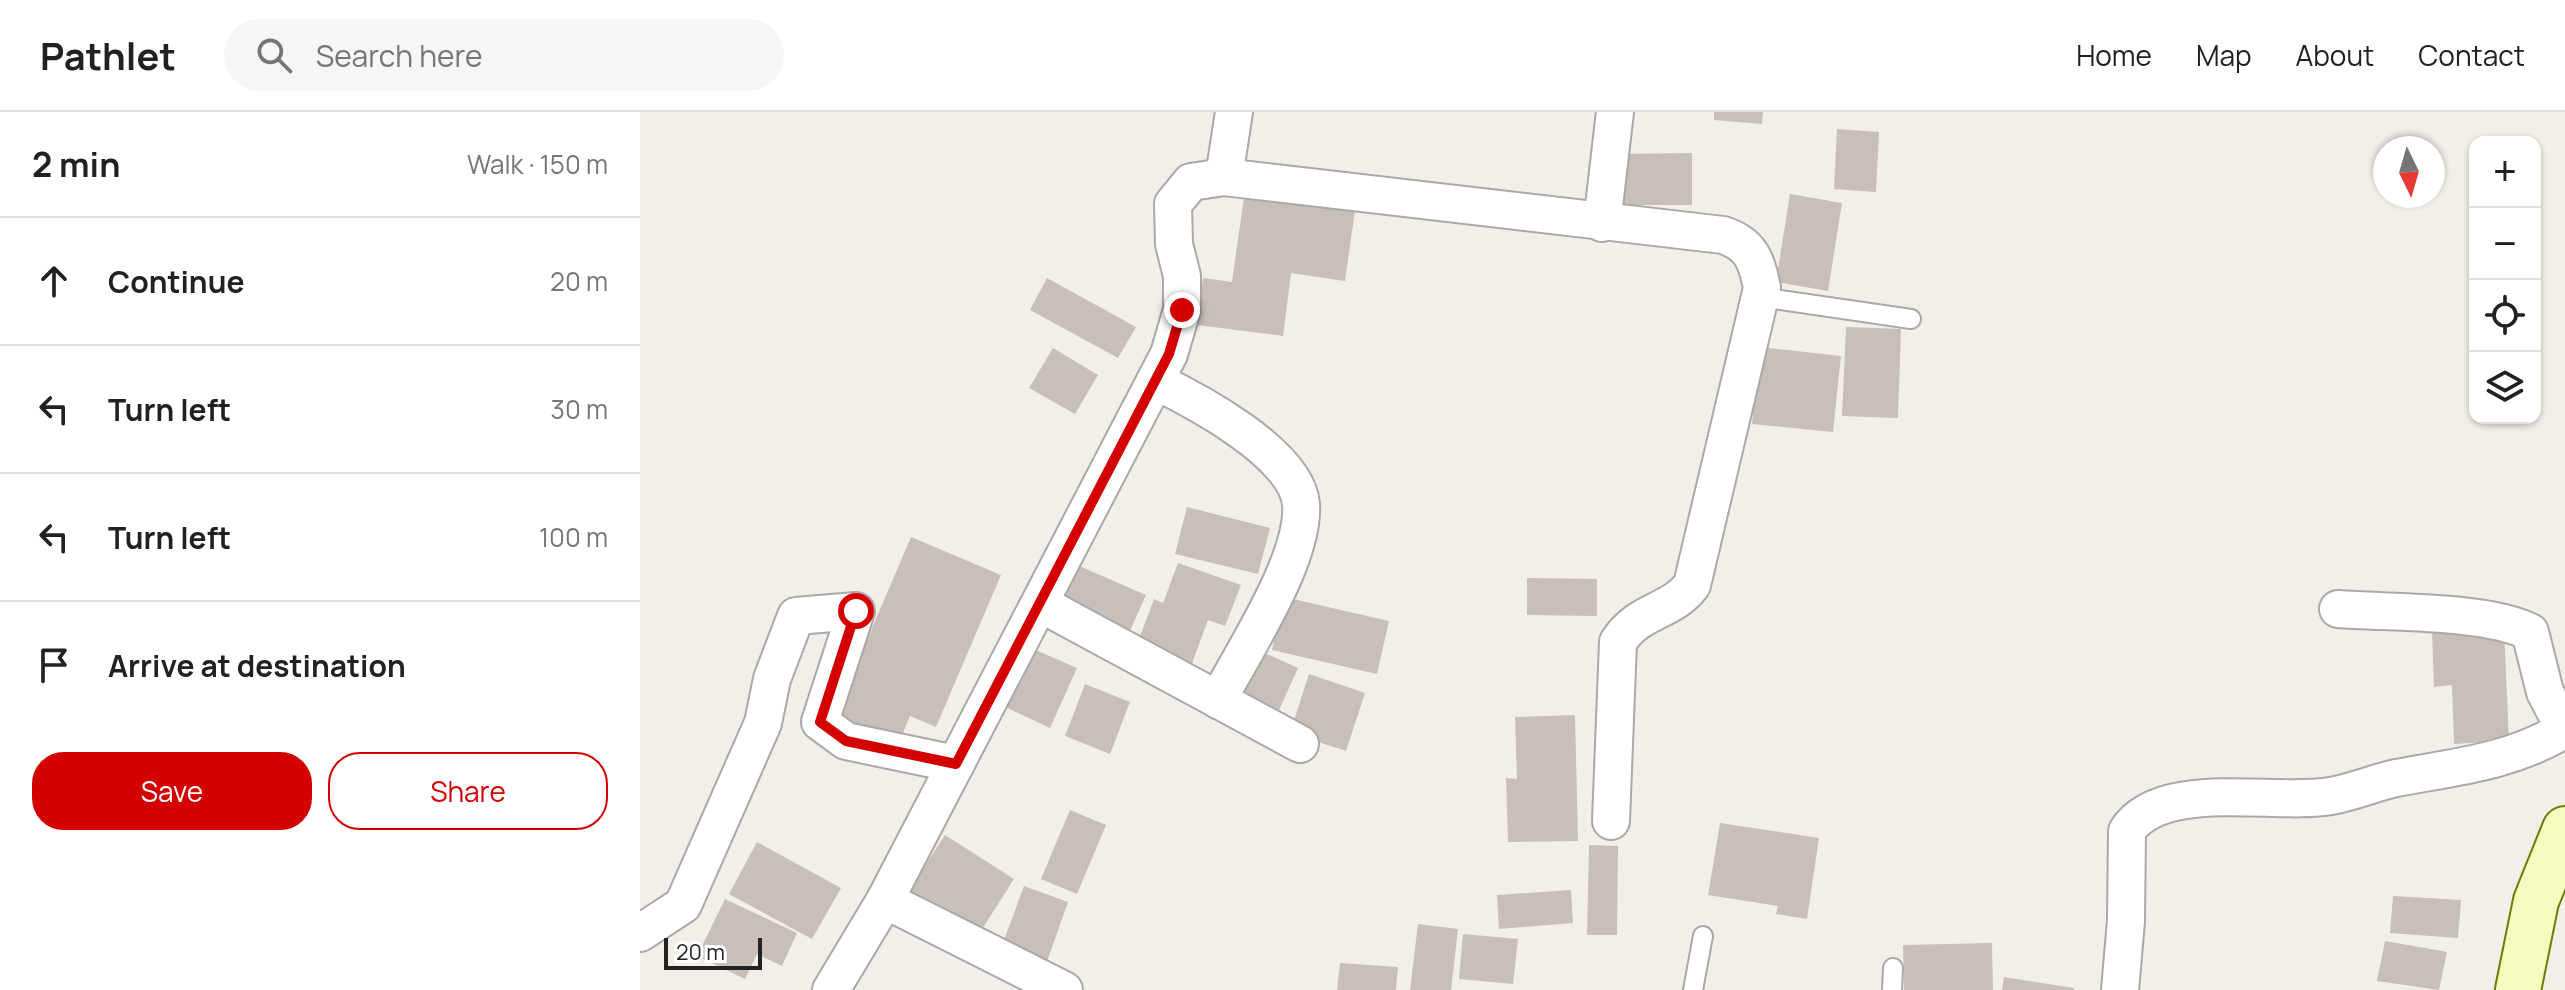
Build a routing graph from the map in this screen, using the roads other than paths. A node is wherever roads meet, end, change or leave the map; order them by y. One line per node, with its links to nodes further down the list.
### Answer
1 (1234, 112): 3 (street)
2 (1615, 112): 4 (street)
3 (1224, 177): 4 (street); 7 (street)
4 (1602, 223): 5 (street)
5 (1760, 297): 6 (lane); 14 (street)
6 (1911, 319)
7 (1155, 381): 8 (street); 10 (street)
8 (1041, 604): 10 (street); 13 (street)
9 (2338, 609): 11 (street)
10 (1218, 700): 12 (street)
11 (2565, 730): 24 (street)
12 (1300, 744)
13 (956, 764): 16 (street); 17 (street)
14 (1611, 821)
15 (2565, 829): 25 (street)
16 (885, 900): 20 (street); 21 (street)
17 (640, 933)
18 (1703, 936): 22 (lane)
19 (1893, 968): 23 (lane)
20 (831, 990)
21 (1064, 990)
22 (1693, 990)
23 (1892, 990)
24 (2120, 990)
25 (2518, 990)

